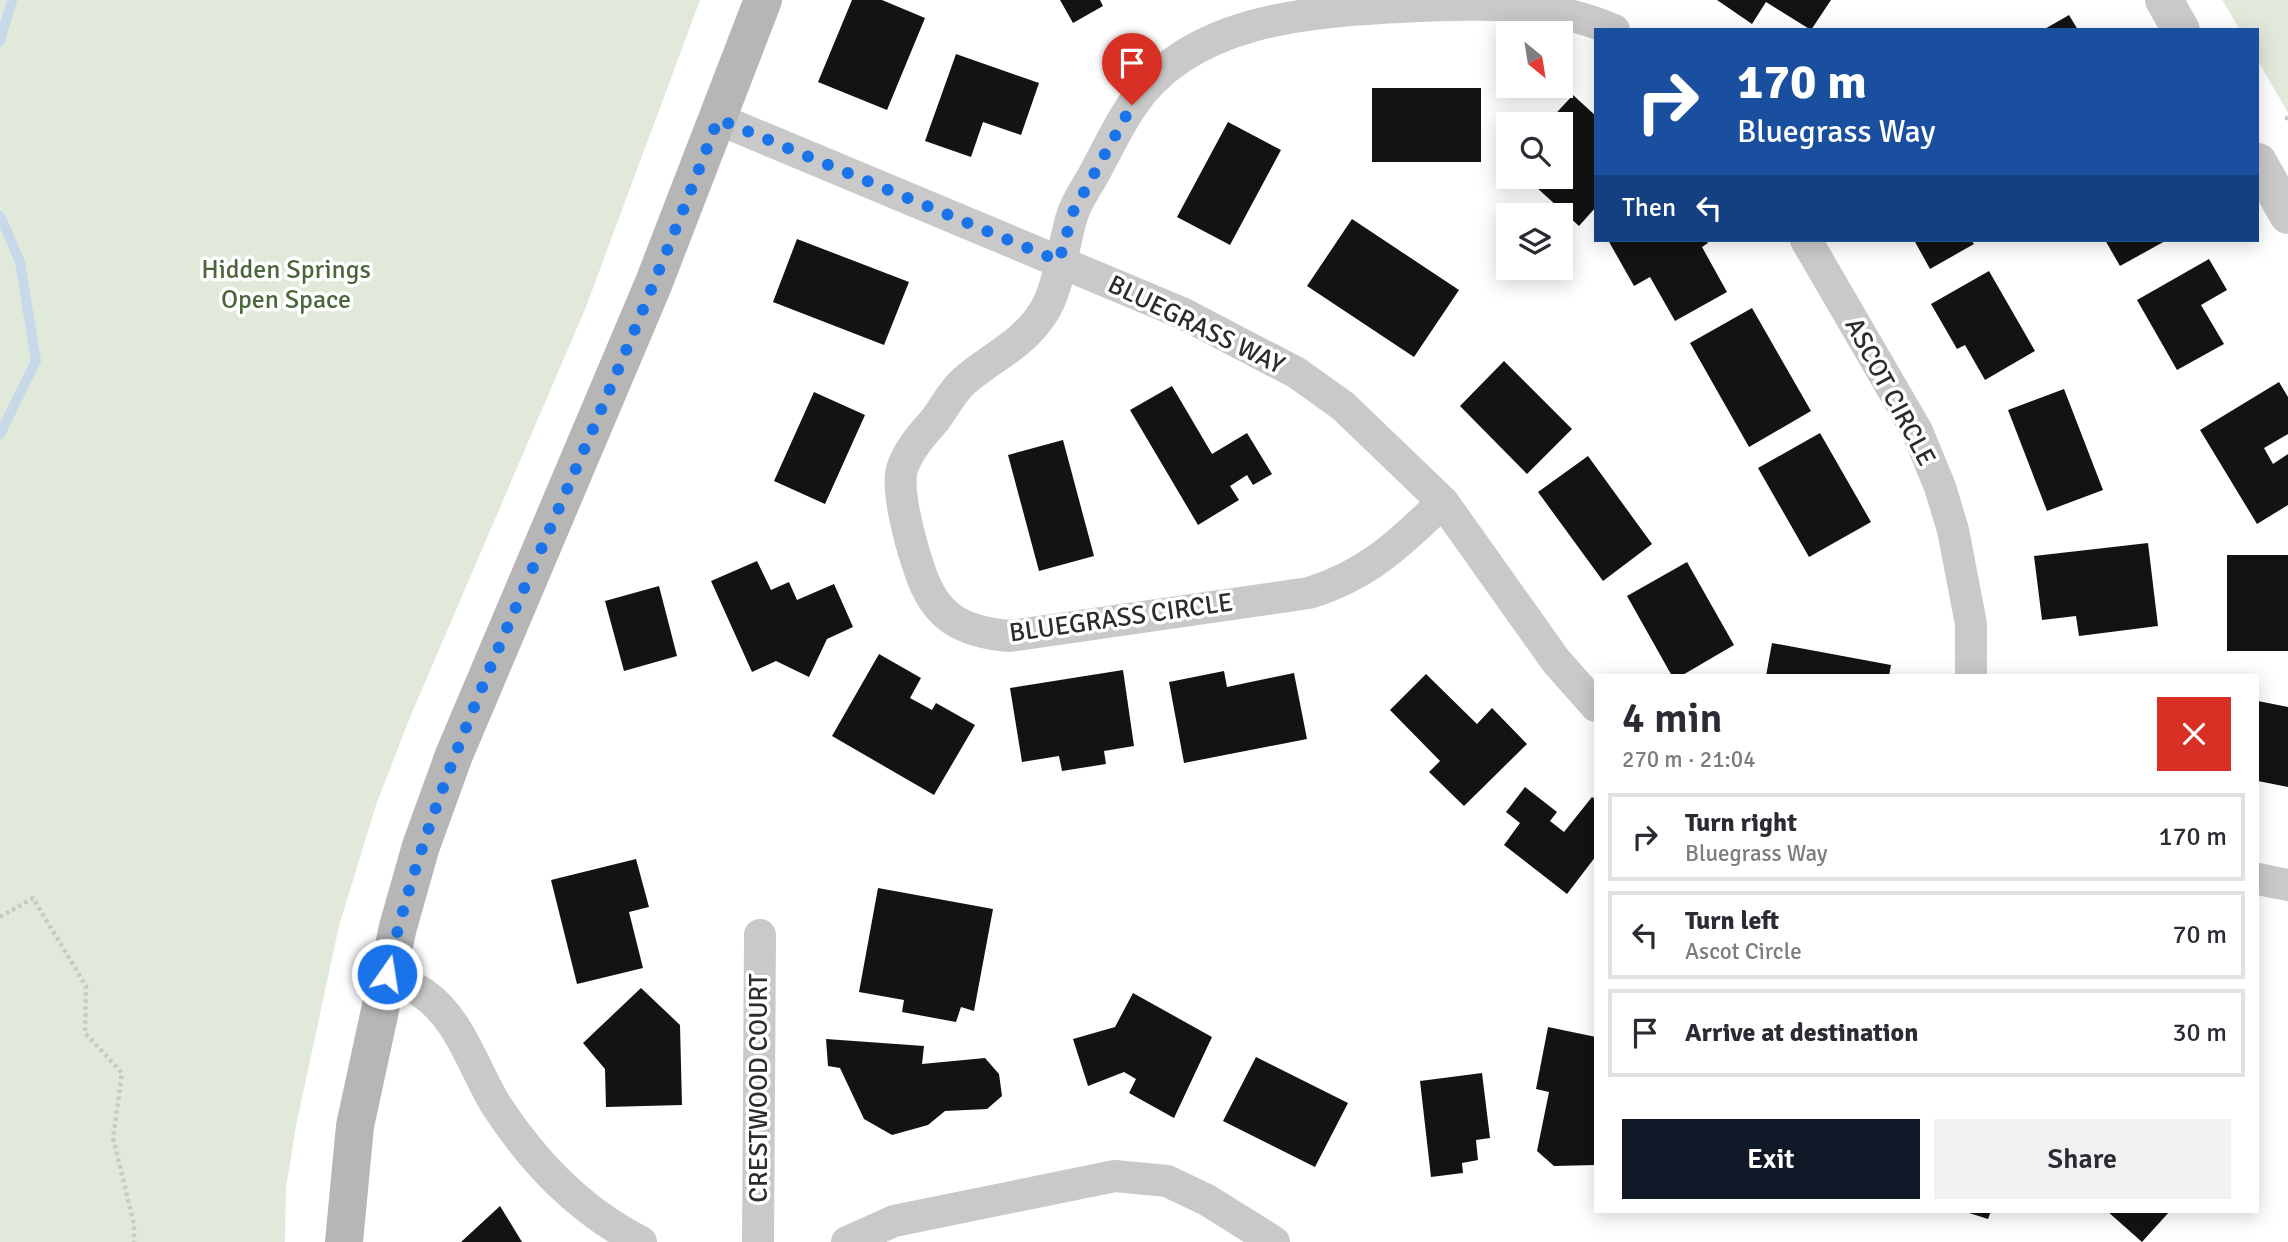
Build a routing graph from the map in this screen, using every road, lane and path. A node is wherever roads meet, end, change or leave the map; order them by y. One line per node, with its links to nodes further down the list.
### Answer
1 (763, 0): 5 (main road)
2 (2164, 0): 4 (street)
3 (1608, 28): 9 (street)
4 (2180, 28)
5 (718, 119): 9 (street, BLUEGRASS WAY); 17 (main road)
6 (2259, 164): 7 (street)
7 (2288, 215)
8 (1807, 242): 11 (street, ASCOT CIRCLE)
9 (1059, 261): 10 (street, BLUEGRASS WAY); 10 (street, BLUEGRASS CIRCLE)
10 (1443, 502): 12 (street, BLUEGRASS WAY)
11 (1970, 674)
12 (1594, 704)
13 (2259, 879): 14 (street)
14 (2288, 885)
15 (0, 917): 18 (path)
16 (760, 935): 21 (street, CRESTWOOD COURT)
17 (387, 974): 19 (main road); 20 (street)
18 (134, 1242)
19 (344, 1242)
20 (641, 1242)
21 (758, 1242)
22 (846, 1242): 23 (street)
23 (1274, 1242)

